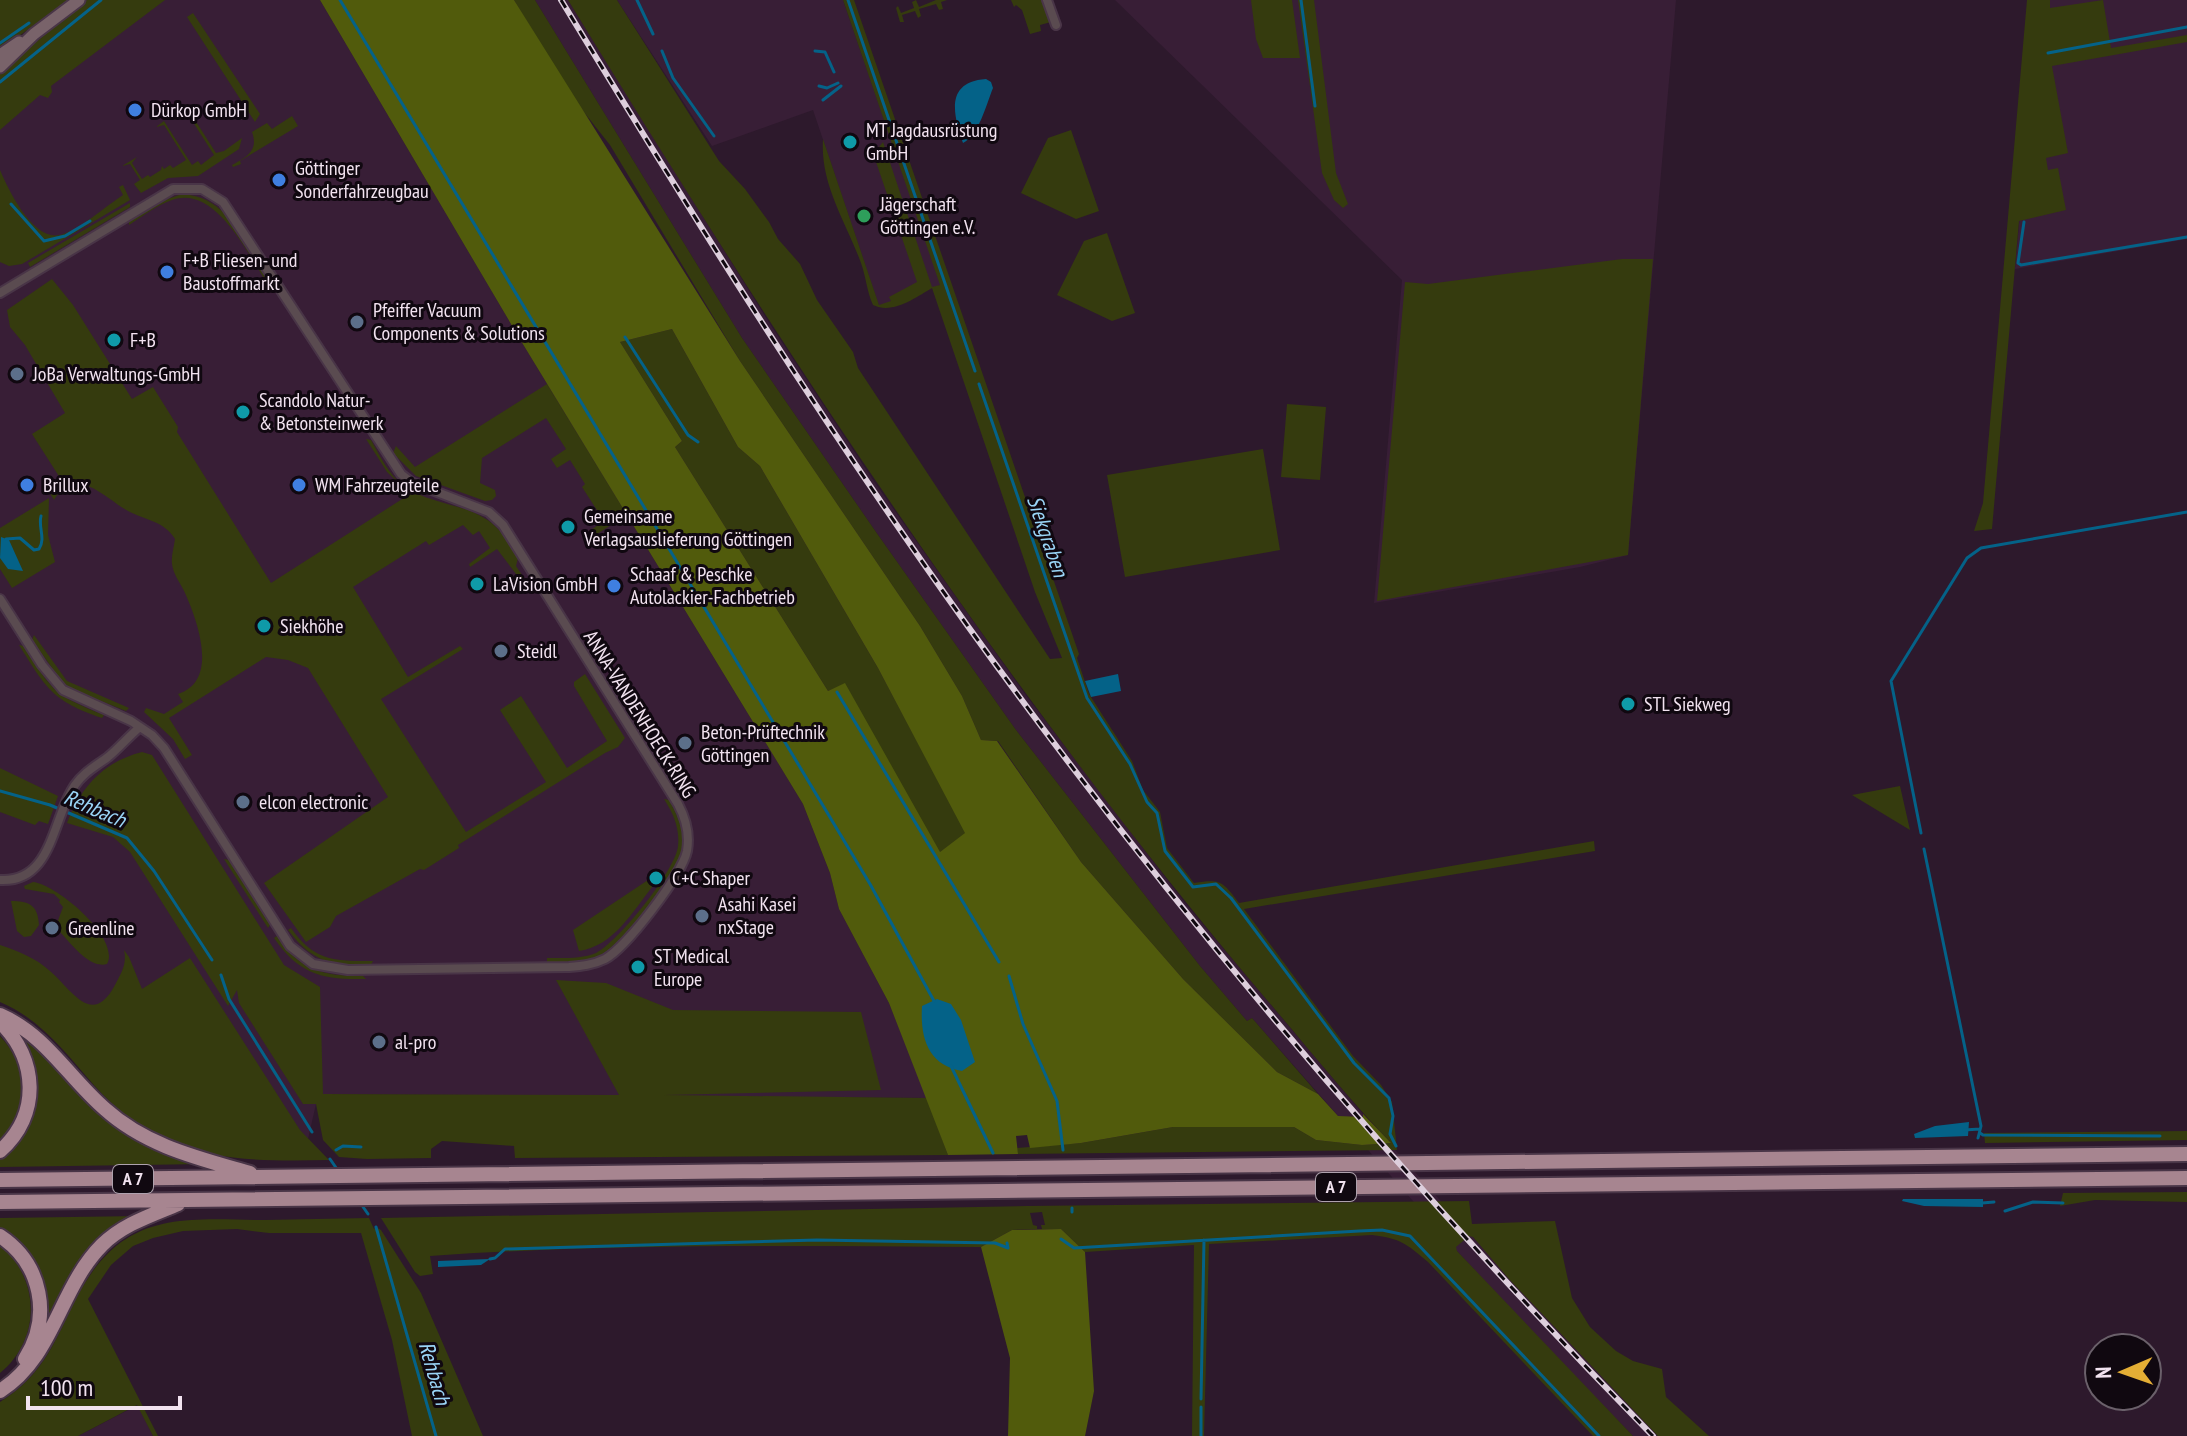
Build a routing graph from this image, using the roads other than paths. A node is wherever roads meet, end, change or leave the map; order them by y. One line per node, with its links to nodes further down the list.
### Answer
1 (79, 0): 4 (main road)
2 (1047, 0): 3 (street)
3 (1056, 25)
4 (34, 34): 5 (main road); 6 (main road)
5 (0, 55)
6 (0, 67)
7 (1, 290): 9 (street, ANNA-VANDENHOECK-RING)
8 (0, 599): 9 (street, ANNA-VANDENHOECK-RING)
9 (140, 727): 10 (street)
10 (0, 880)
11 (0, 1015): 15 (highway)
12 (0, 1022): 13 (highway)
13 (0, 1151)
14 (2187, 1154): 15 (highway, A 7)
15 (266, 1177): 17 (highway, A 7)
16 (2187, 1178): 18 (highway, A 7)
17 (0, 1180)
18 (187, 1200): 19 (highway, A 7); 22 (highway)
19 (0, 1202)
20 (0, 1236): 21 (highway)
21 (0, 1383)
22 (0, 1391)

